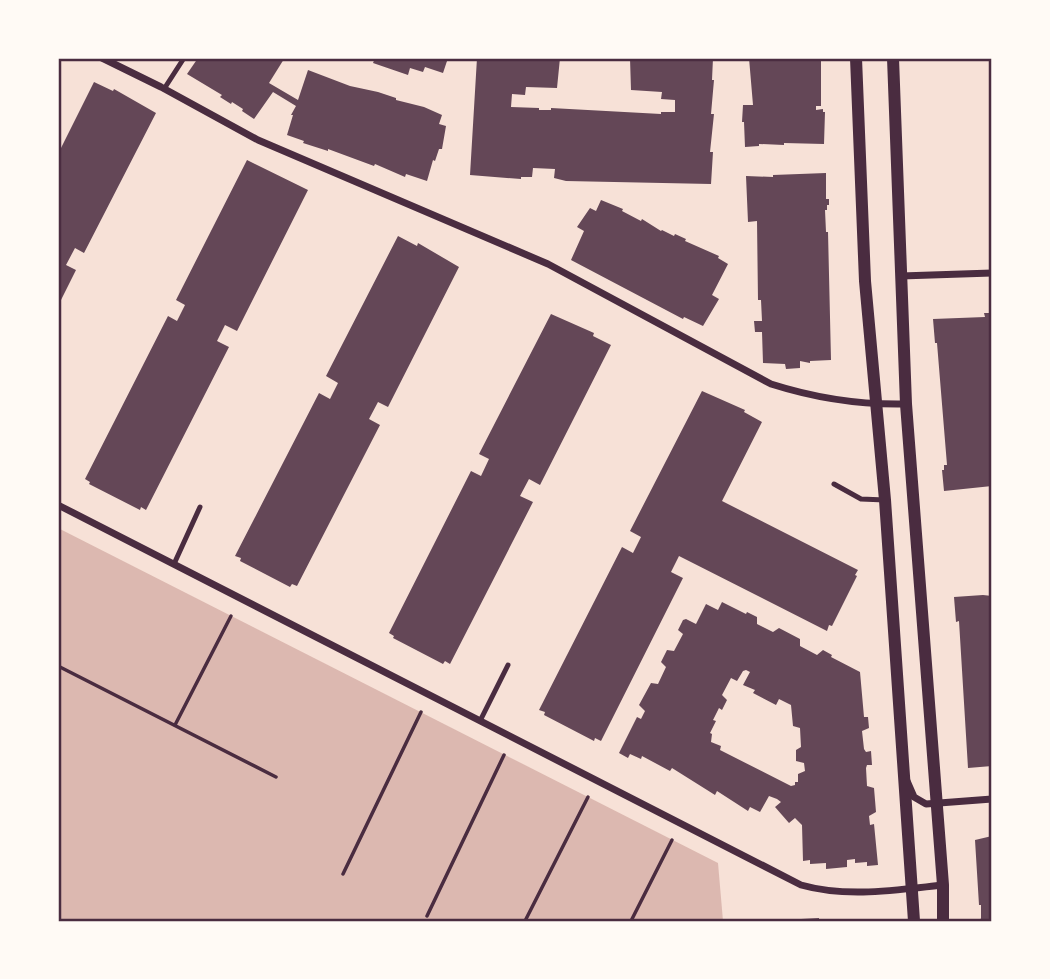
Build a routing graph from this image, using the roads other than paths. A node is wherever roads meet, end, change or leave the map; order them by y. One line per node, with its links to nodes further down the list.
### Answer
1 (102, 58): 5 (street)
2 (184, 58): 5 (lane)
3 (856, 58): 8 (street)
4 (892, 58): 7 (street)
5 (164, 89): 8 (street)
6 (992, 273): 7 (street)
7 (901, 276): 9 (street)
8 (877, 402): 9 (street); 11 (street)
9 (906, 404): 19 (street)
10 (834, 484): 11 (lane)
11 (885, 499): 17 (street)
12 (58, 505): 14 (street)
13 (200, 507): 14 (lane)
14 (174, 564): 16 (street)
15 (508, 665): 16 (lane)
16 (480, 721): 21 (street)
17 (904, 774): 19 (street); 21 (street)
18 (992, 799): 19 (street)
19 (936, 803): 20 (street)
20 (943, 885): 21 (street); 23 (street)
21 (911, 888): 22 (street)
22 (914, 921)
23 (943, 921)

